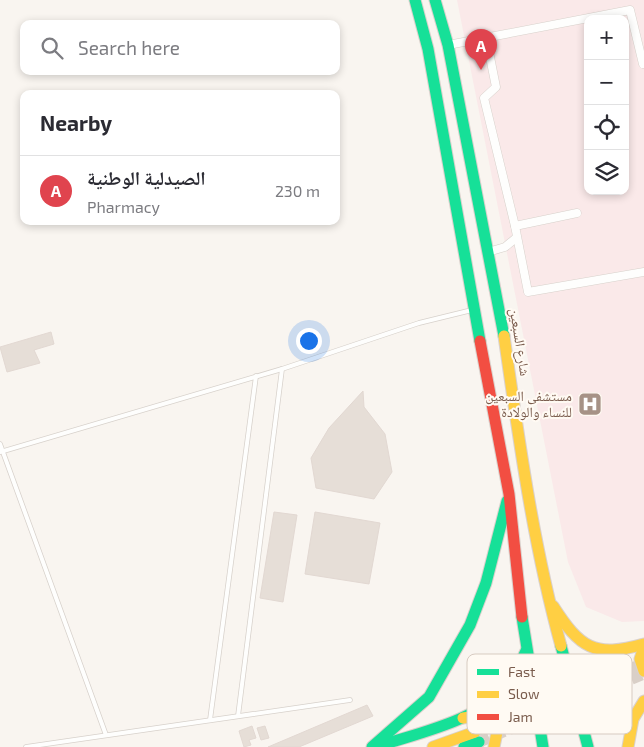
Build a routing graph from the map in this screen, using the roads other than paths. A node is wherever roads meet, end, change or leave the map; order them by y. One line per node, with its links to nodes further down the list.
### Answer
1 (415, 0): 11 (main road)
2 (435, 0): 4 (main road, شارع السبعين)
3 (486, 37): 4 (street); 5 (street); 7 (street)
4 (448, 45): 9 (main road, شارع السبعين)
5 (642, 64)
6 (577, 213): 7 (street)
7 (515, 226): 8 (street)
8 (516, 238): 9 (street); 10 (street)
9 (488, 252): 17 (main road, شارع السبعين)
10 (644, 272)
11 (474, 310): 12 (lane); 16 (main road)
12 (282, 369): 13 (lane); 27 (lane)
13 (256, 376): 15 (lane); 29 (lane)
14 (0, 444): 15 (lane)
15 (1, 452): 36 (lane)
16 (509, 494): 19 (main road); 38 (main road)
17 (547, 596): 18 (main road); 22 (main road, شارع السبعين)
18 (644, 646): 23 (main road)
19 (526, 650): 20 (main road); 21 (main road)
20 (524, 654)
21 (527, 654)
22 (563, 654)
23 (644, 671)
24 (350, 700): 27 (lane)
25 (644, 701): 31 (main road)
26 (467, 713): 30 (main road)
27 (238, 716): 29 (lane)
28 (467, 718): 30 (main road)
29 (210, 720): 36 (lane)
30 (456, 720): 39 (main road)
31 (632, 725)
32 (498, 734): 42 (main road)
33 (541, 734): 43 (main road)
34 (584, 734): 44 (main road, شارع السبعين)
35 (630, 734): 45 (main road)
36 (106, 735): 37 (lane)
37 (26, 747)
38 (372, 747)
39 (376, 747)
40 (433, 747): 41 (main road)
41 (464, 747)
42 (494, 747)
43 (543, 747)
44 (588, 747)
45 (628, 747)

